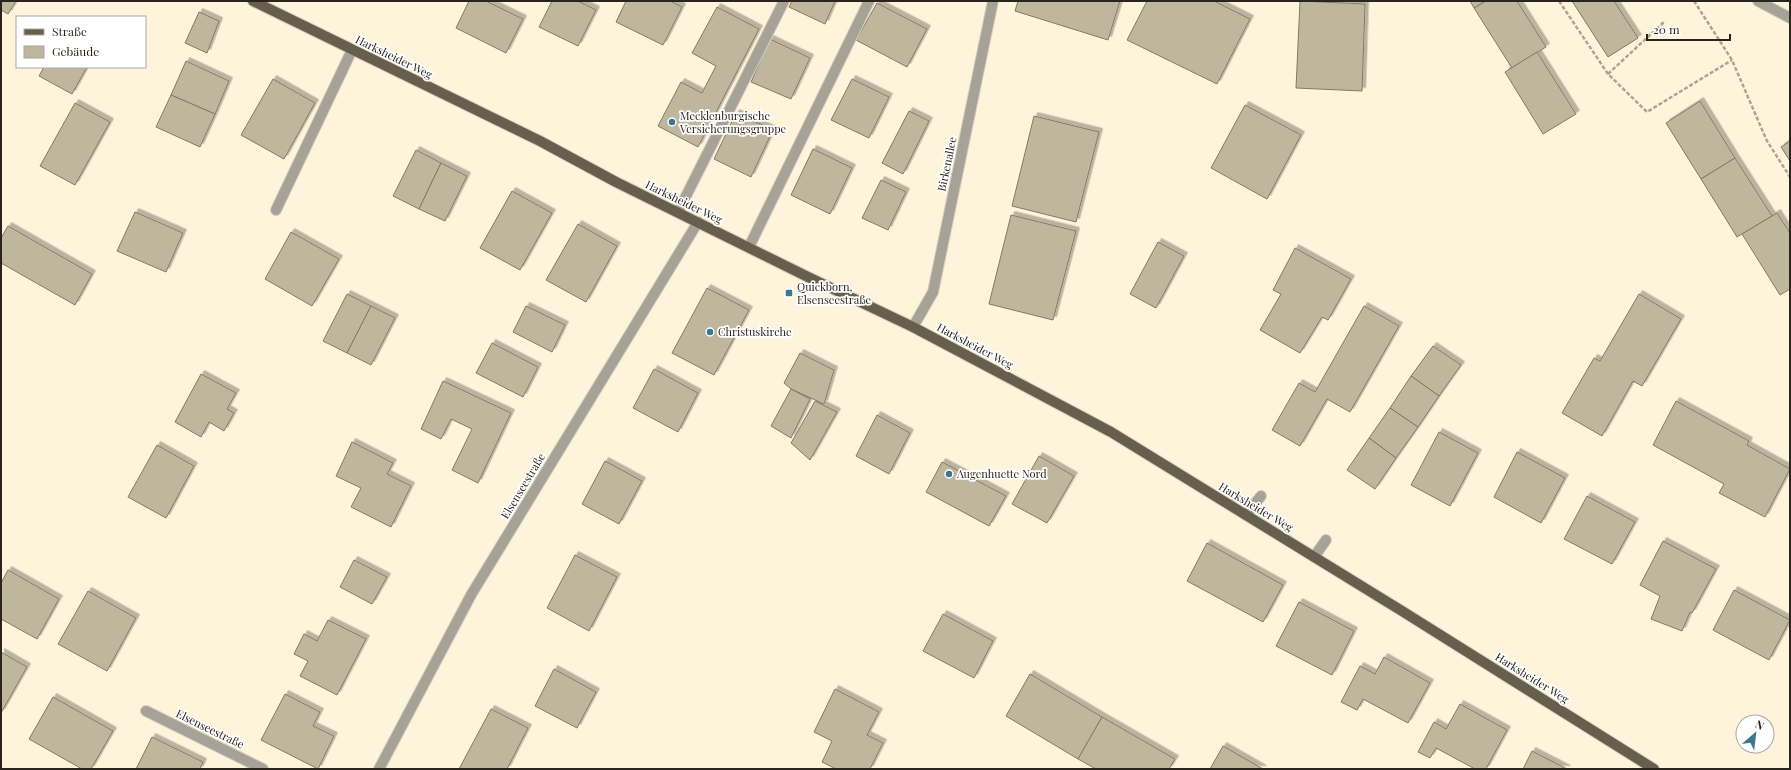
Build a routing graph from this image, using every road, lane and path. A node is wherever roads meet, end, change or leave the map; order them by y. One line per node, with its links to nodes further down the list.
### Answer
1 (253, 1): 10 (main road, Harksheider Weg)
2 (784, 1): 15 (street)
3 (869, 1): 17 (street)
4 (993, 1): 18 (street, Birkenallee)
5 (1559, 1): 12 (path)
6 (1694, 1): 11 (path)
7 (1758, 1): 8 (street)
8 (1790, 18)
9 (1664, 22): 12 (path)
10 (352, 50): 14 (street); 15 (main road, Harksheider Weg)
11 (1732, 60): 12 (path); 13 (path)
12 (1608, 74)
13 (1790, 177)
14 (276, 210)
15 (678, 212): 16 (main road, Harksheider Weg)
16 (698, 222): 17 (main road, Harksheider Weg); 25 (street, Elsenseestraße)
17 (749, 247): 18 (main road, Harksheider Weg)
18 (913, 327): 20 (main road, Harksheider Weg)
19 (1261, 496): 20 (street)
20 (1246, 515): 22 (main road, Harksheider Weg)
21 (1326, 540): 22 (street)
22 (1314, 557): 26 (main road, Harksheider Weg)
23 (146, 711): 24 (street, Elsenseestraße)
24 (263, 769)
25 (379, 769)
26 (1654, 769)

